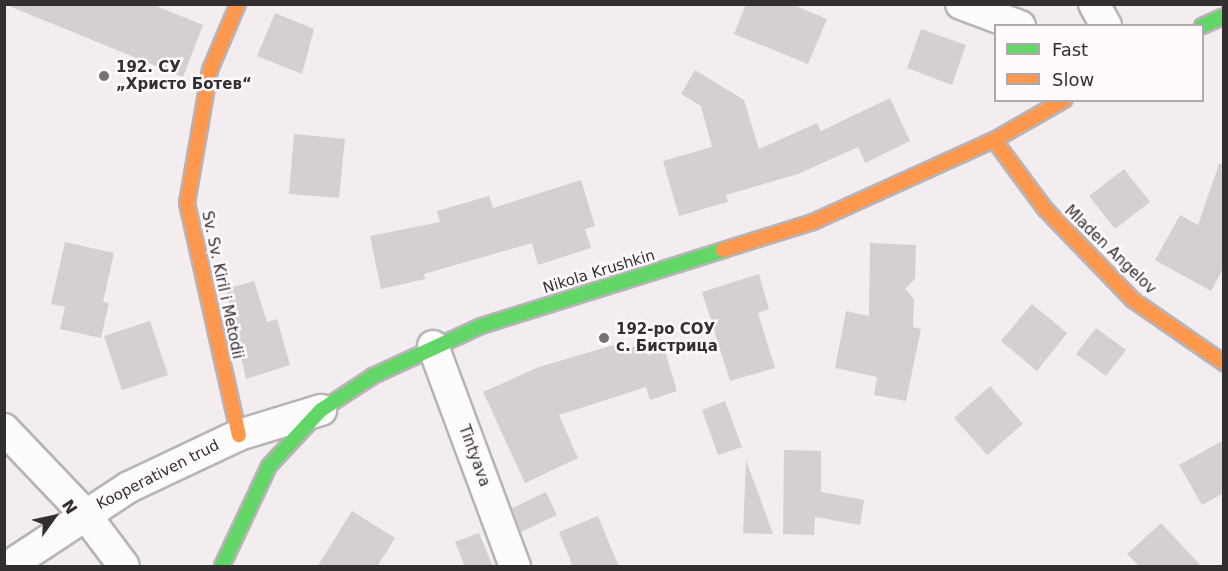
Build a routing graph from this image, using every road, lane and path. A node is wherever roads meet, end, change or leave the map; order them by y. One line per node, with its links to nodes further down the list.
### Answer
1 (238, 4): 14 (street, Sv. Sv. Kiril i Metodii)
2 (961, 4): 5 (street)
3 (1094, 4): 6 (street)
4 (1224, 16): 7 (street)
5 (1015, 24)
6 (1105, 24)
7 (1204, 26)
8 (1060, 102): 9 (street, Nikola Krushkin)
9 (994, 140): 10 (street, Nikola Krushkin); 11 (street, Mladen Angelov)
10 (433, 346): 12 (street, Nikola Krushkin); 19 (street, Tintyava)
11 (1224, 363)
12 (321, 410): 14 (street, Kooperativen trud); 18 (street, Nikola Krushkin)
13 (4, 429): 15 (street)
14 (239, 435): 15 (street, Kooperativen trud)
15 (84, 513): 16 (street, Kooperativen trud); 17 (street)
16 (9, 567)
17 (124, 567)
18 (222, 567)
19 (516, 567)

